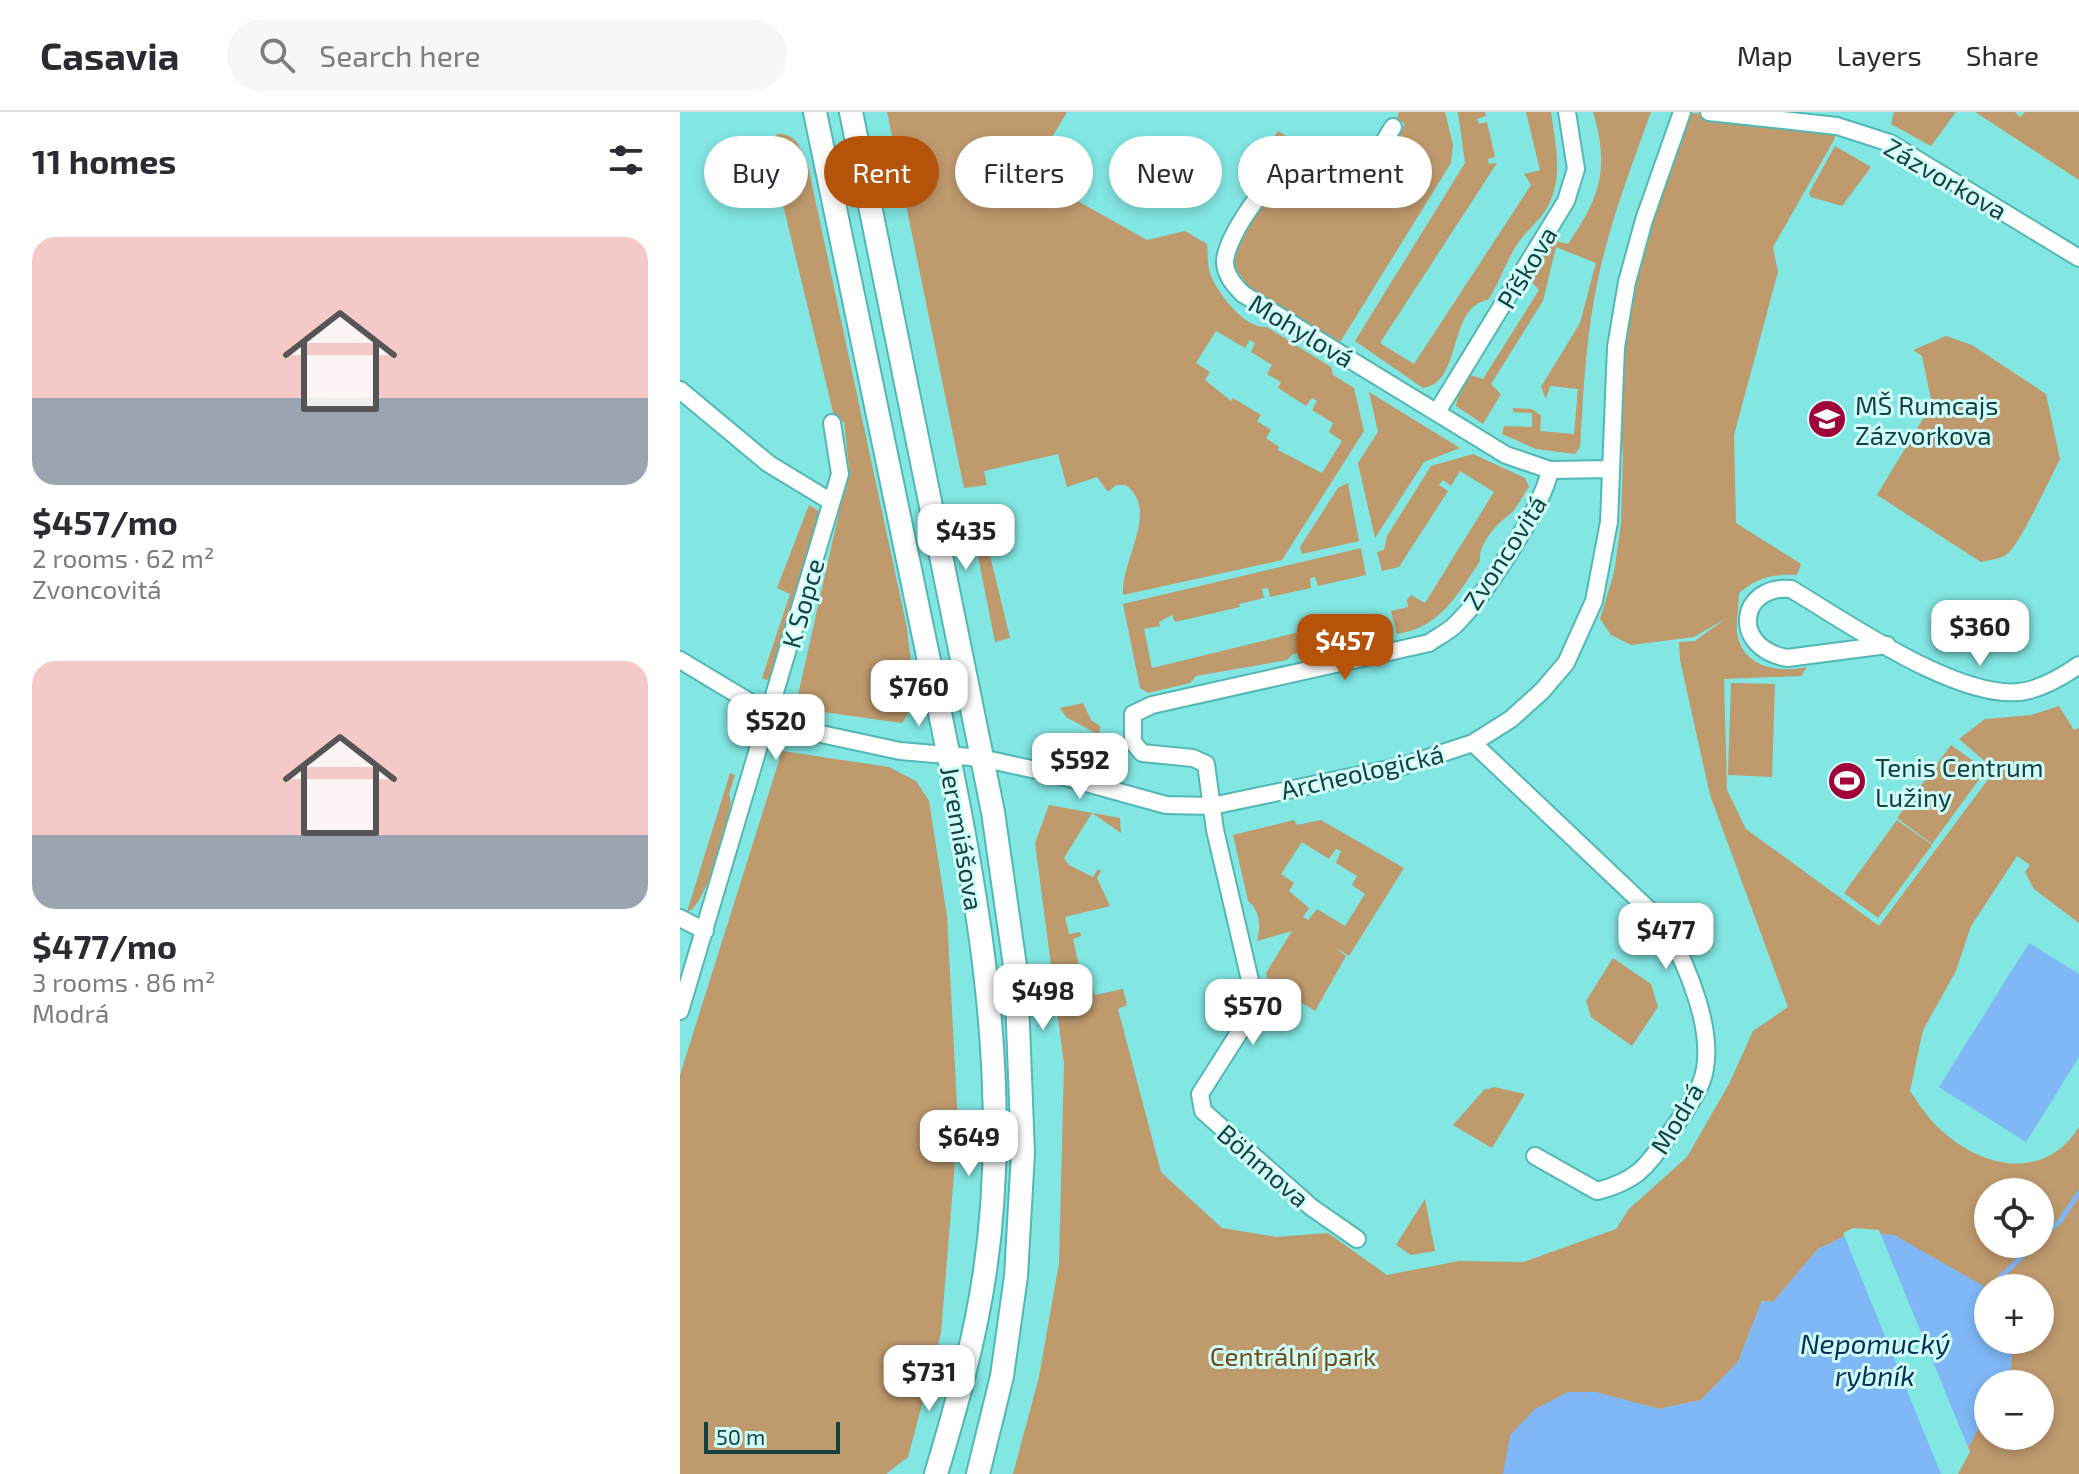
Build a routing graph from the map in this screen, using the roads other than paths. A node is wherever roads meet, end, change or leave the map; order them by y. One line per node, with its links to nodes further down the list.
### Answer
1 (815, 112): 19 (main road, Jeremiášova)
2 (851, 112): 20 (main road, Jeremiášova)
3 (1567, 112): 9 (street, Píškova)
4 (1682, 112): 11 (street, Archeologická)
5 (1709, 112): 7 (street, Zázvorkova)
6 (1393, 127): 9 (street, Mohylová)
7 (2079, 258)
8 (680, 390): 13 (street)
9 (1437, 412): 12 (street, Mohylová)
10 (832, 423): 13 (street, K Sopce)
11 (1611, 469): 12 (street, Mohylová); 18 (street, Archeologická)
12 (1550, 470): 21 (street, Zvoncovitá)
13 (830, 501): 17 (street, K Sopce)
14 (1887, 645): 14 (street); 16 (street)
15 (680, 660): 17 (street, Archeologická)
16 (2079, 665)
17 (771, 713): 19 (street, Archeologická); 23 (street, K Sopce)
18 (1473, 743): 21 (street, Archeologická); 25 (street, Modrá)
19 (949, 757): 20 (street, Archeologická); 27 (main road, Jeremiášova)
20 (981, 758): 21 (street, Archeologická); 28 (main road, Jeremiášova)
21 (1212, 806): 26 (street, Böhmova)
22 (680, 918): 23 (street)
23 (705, 931): 24 (street, K Sopce)
24 (680, 1011)
25 (1535, 1156)
26 (1357, 1239)
27 (936, 1474)
28 (978, 1474)

